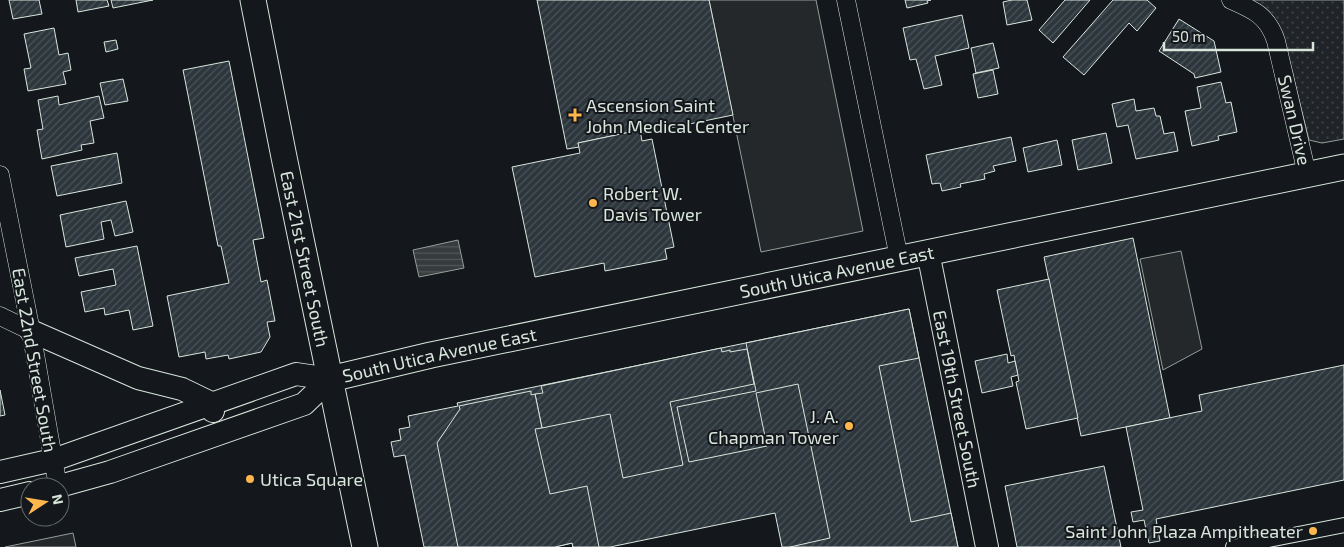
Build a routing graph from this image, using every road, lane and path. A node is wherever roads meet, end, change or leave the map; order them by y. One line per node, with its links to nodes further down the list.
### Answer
1 (254, 0): 11 (main road, East 21st Street South)
2 (846, 0): 8 (street)
3 (1231, 0): 5 (street, Swan Drive)
4 (1344, 167): 5 (main road, South Utica Avenue East)
5 (1307, 174): 7 (main road, South Utica Avenue East)
6 (0, 175): 10 (street, East 22nd Street South)
7 (928, 252): 8 (main road, South Utica Avenue East); 22 (street, East 19th Street South)
8 (899, 258): 11 (main road, South Utica Avenue East)
9 (0, 316): 10 (street)
10 (30, 331): 12 (street); 14 (street, East 22nd Street South)
11 (330, 379): 12 (street, South Utica Avenue East); 13 (street, South Utica Avenue East); 21 (main road, East 21st Street South)
12 (211, 403): 13 (street); 14 (street, South Utica Avenue East)
13 (222, 433): 17 (street, South Utica Avenue East)
14 (52, 460): 15 (street, South Utica Avenue East); 16 (street, East 22nd Street South)
15 (0, 472)
16 (55, 477)
17 (70, 483)
18 (20, 495): 19 (street)
19 (0, 500)
20 (1344, 525): 23 (street)
21 (364, 547)
22 (987, 547)
23 (1233, 547)

